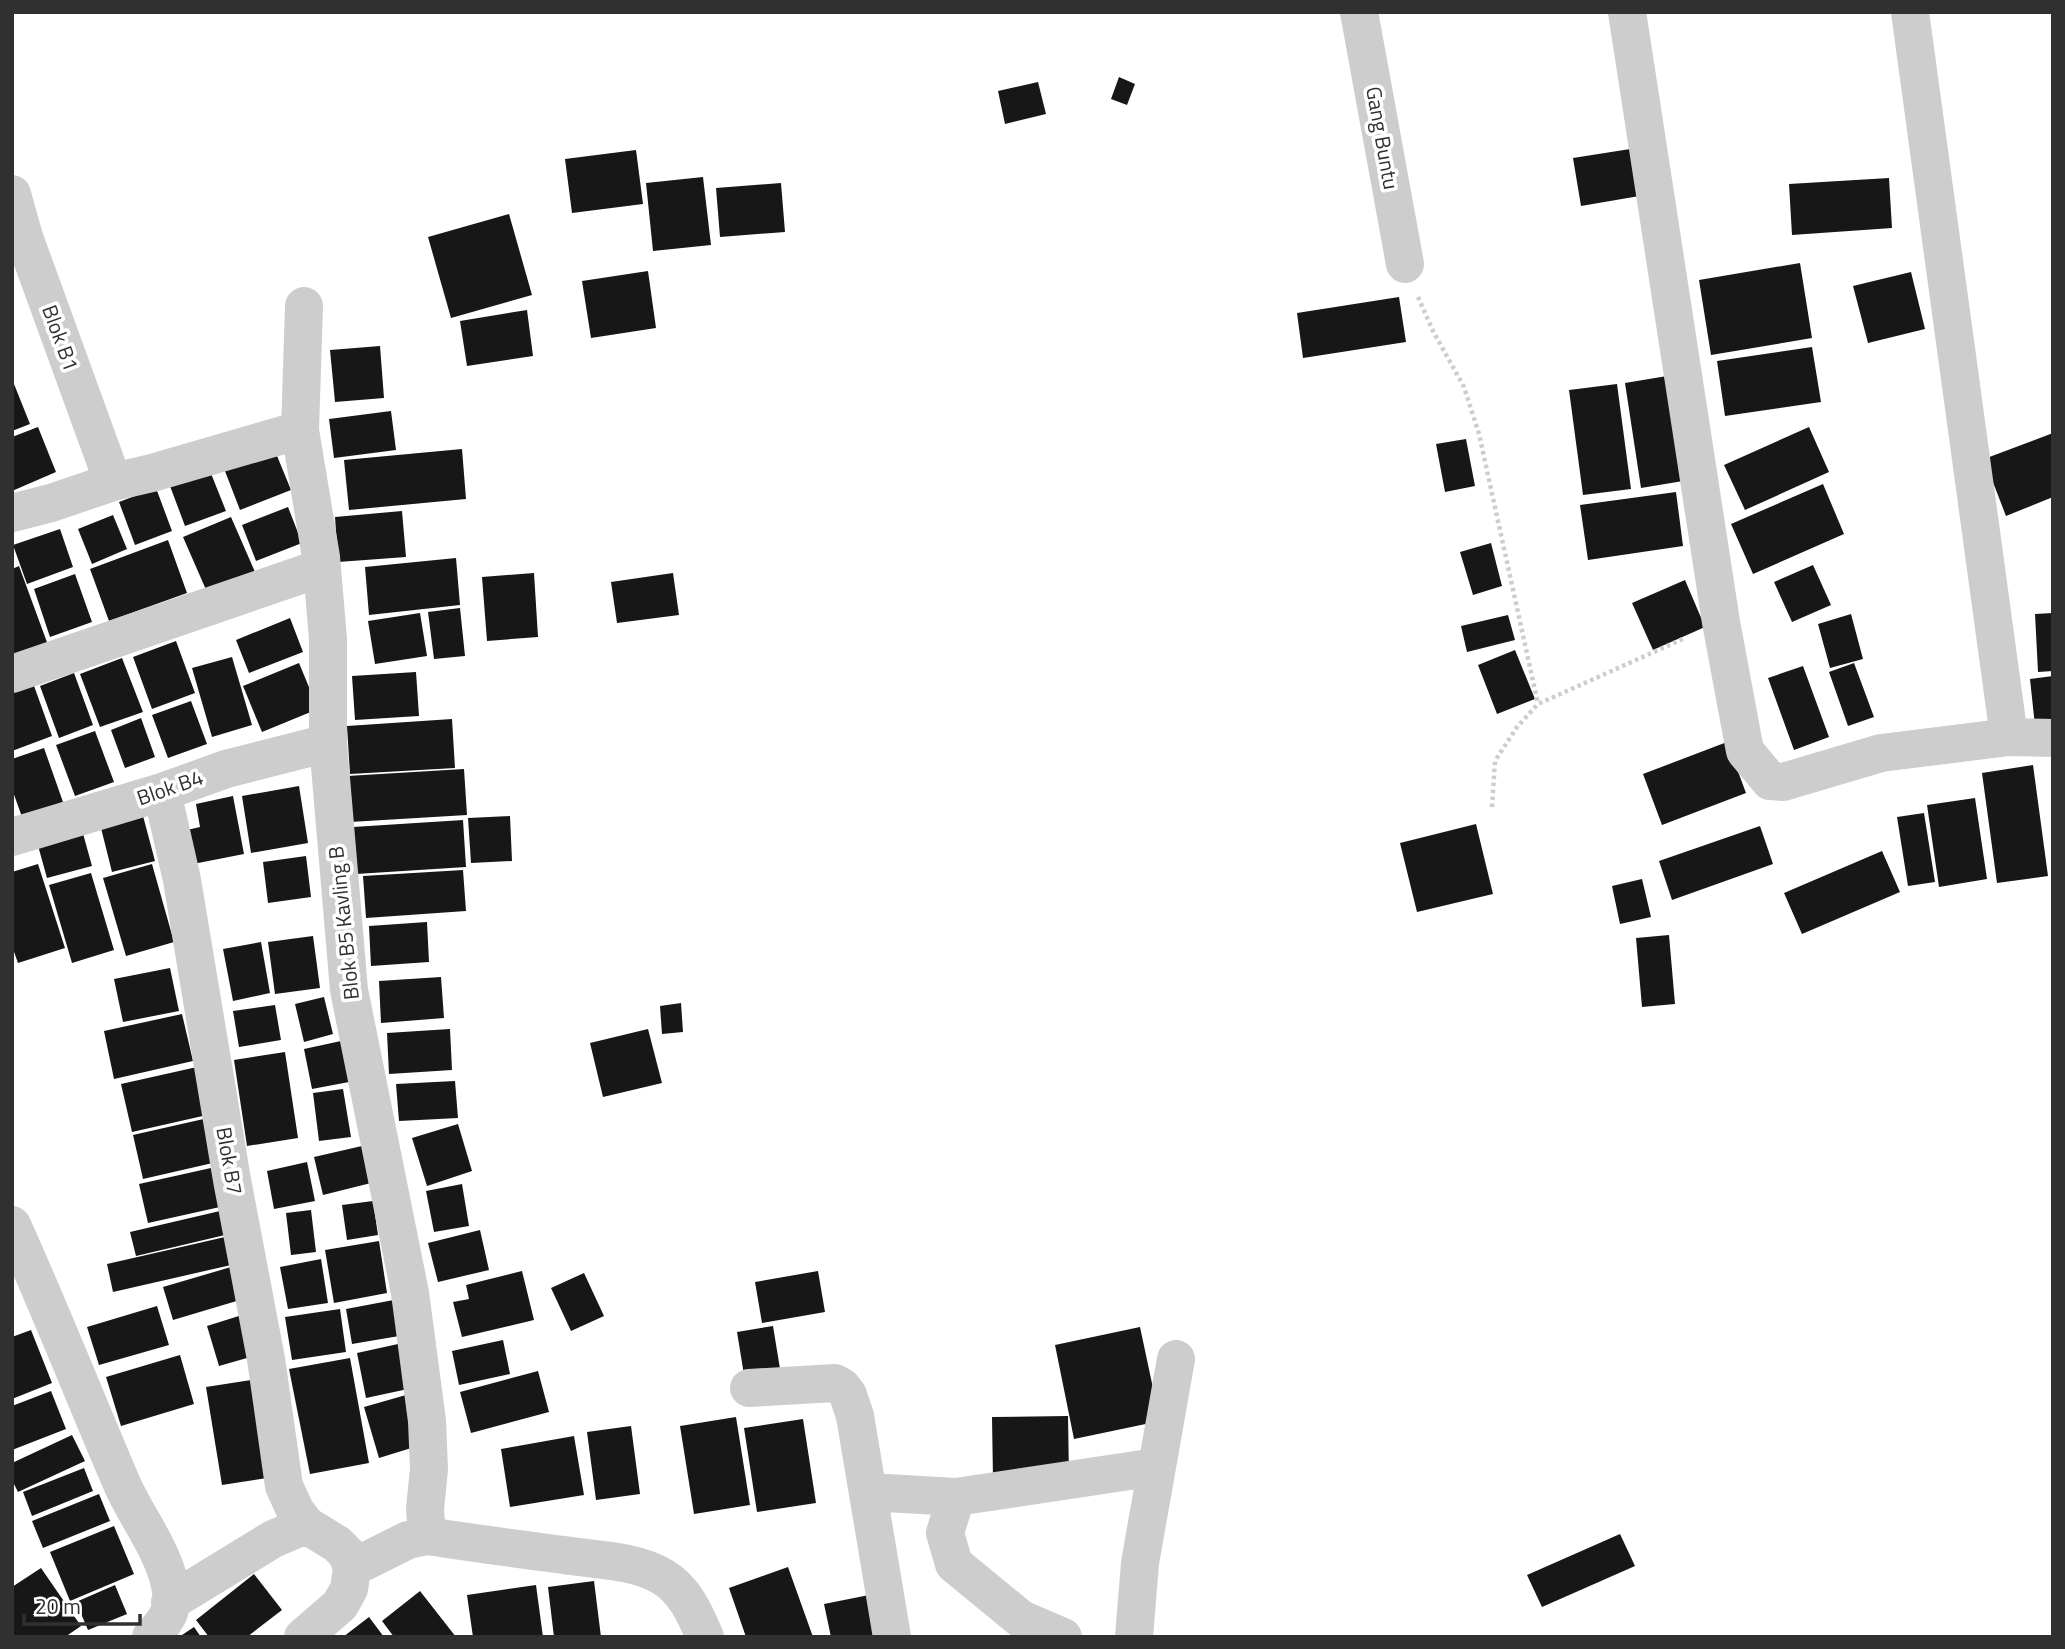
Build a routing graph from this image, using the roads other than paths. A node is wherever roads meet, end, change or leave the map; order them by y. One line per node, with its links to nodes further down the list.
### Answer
1 (1359, 12): 5 (street, Gang Buntu)
2 (1627, 12): 12 (street)
3 (1910, 12): 12 (street)
4 (12, 194): 8 (street, Blok B1)
5 (1405, 264)
6 (304, 306): 7 (street, Blok B5 Kavling B)
7 (300, 430): 8 (street); 10 (street, Blok B5 Kavling B)
8 (113, 482): 9 (street)
9 (12, 513)
10 (321, 568): 11 (street); 14 (street, Blok B5 Kavling B)
11 (12, 674)
12 (2010, 737): 13 (street)
13 (2053, 738)
14 (328, 743): 15 (street, Blok B4); 24 (street, Blok B5 Kavling B)
15 (162, 792): 16 (street, Blok B4); 23 (street, Blok B7)
16 (12, 837)
17 (12, 1225): 26 (street)
18 (1176, 1359): 20 (street)
19 (749, 1388): 21 (street)
20 (1156, 1467): 22 (street); 32 (street)
21 (869, 1492): 22 (street); 30 (street)
22 (956, 1497): 31 (street)
23 (306, 1525): 25 (street); 26 (street)
24 (427, 1536): 25 (street); 29 (street)
25 (352, 1568): 28 (street)
26 (170, 1601): 27 (street)
27 (151, 1637)
28 (303, 1637)
29 (705, 1637)
30 (892, 1637)
31 (1063, 1637)
32 (1134, 1637)

